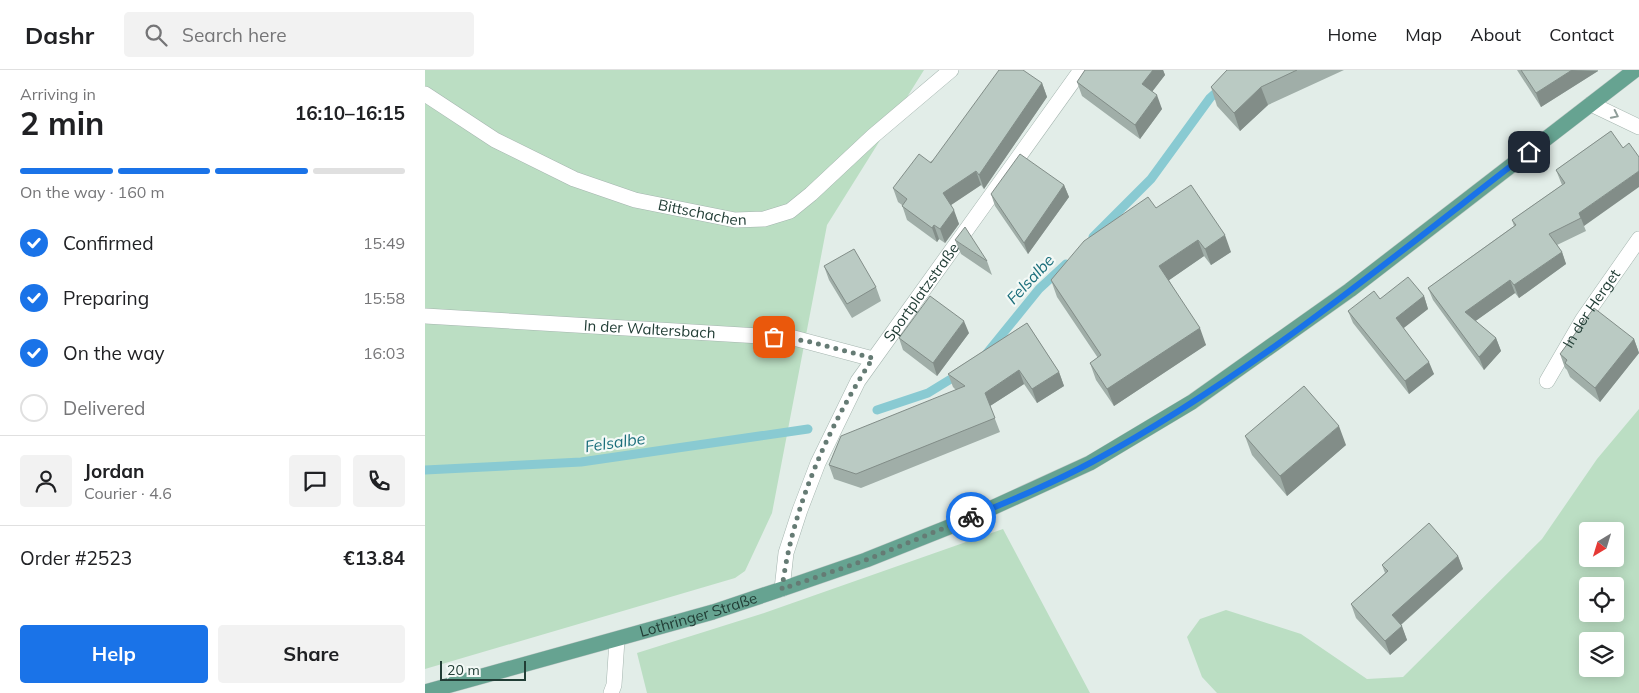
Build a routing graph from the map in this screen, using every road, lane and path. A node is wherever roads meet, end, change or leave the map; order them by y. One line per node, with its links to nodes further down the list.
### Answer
1 (951, 70): 4 (street, Bittschachen)
2 (1081, 70): 9 (street, Sportplatzstraße)
3 (1635, 70): 5 (main road, Lothringer Straße)
4 (425, 94)
5 (1591, 104): 6 (street, one-way to 6); 11 (main road, Lothringer Straße)
6 (1639, 127)
7 (1639, 239): 10 (street, In der Herget)
8 (425, 316): 9 (street, In der Waltersbach)
9 (873, 358): 11 (street, Sportplatzstraße)
10 (1547, 381)
11 (782, 589): 12 (main road, Lothringer Straße)
12 (617, 640): 13 (main road, Lothringer Straße); 14 (street)
13 (425, 692)
14 (611, 693)

